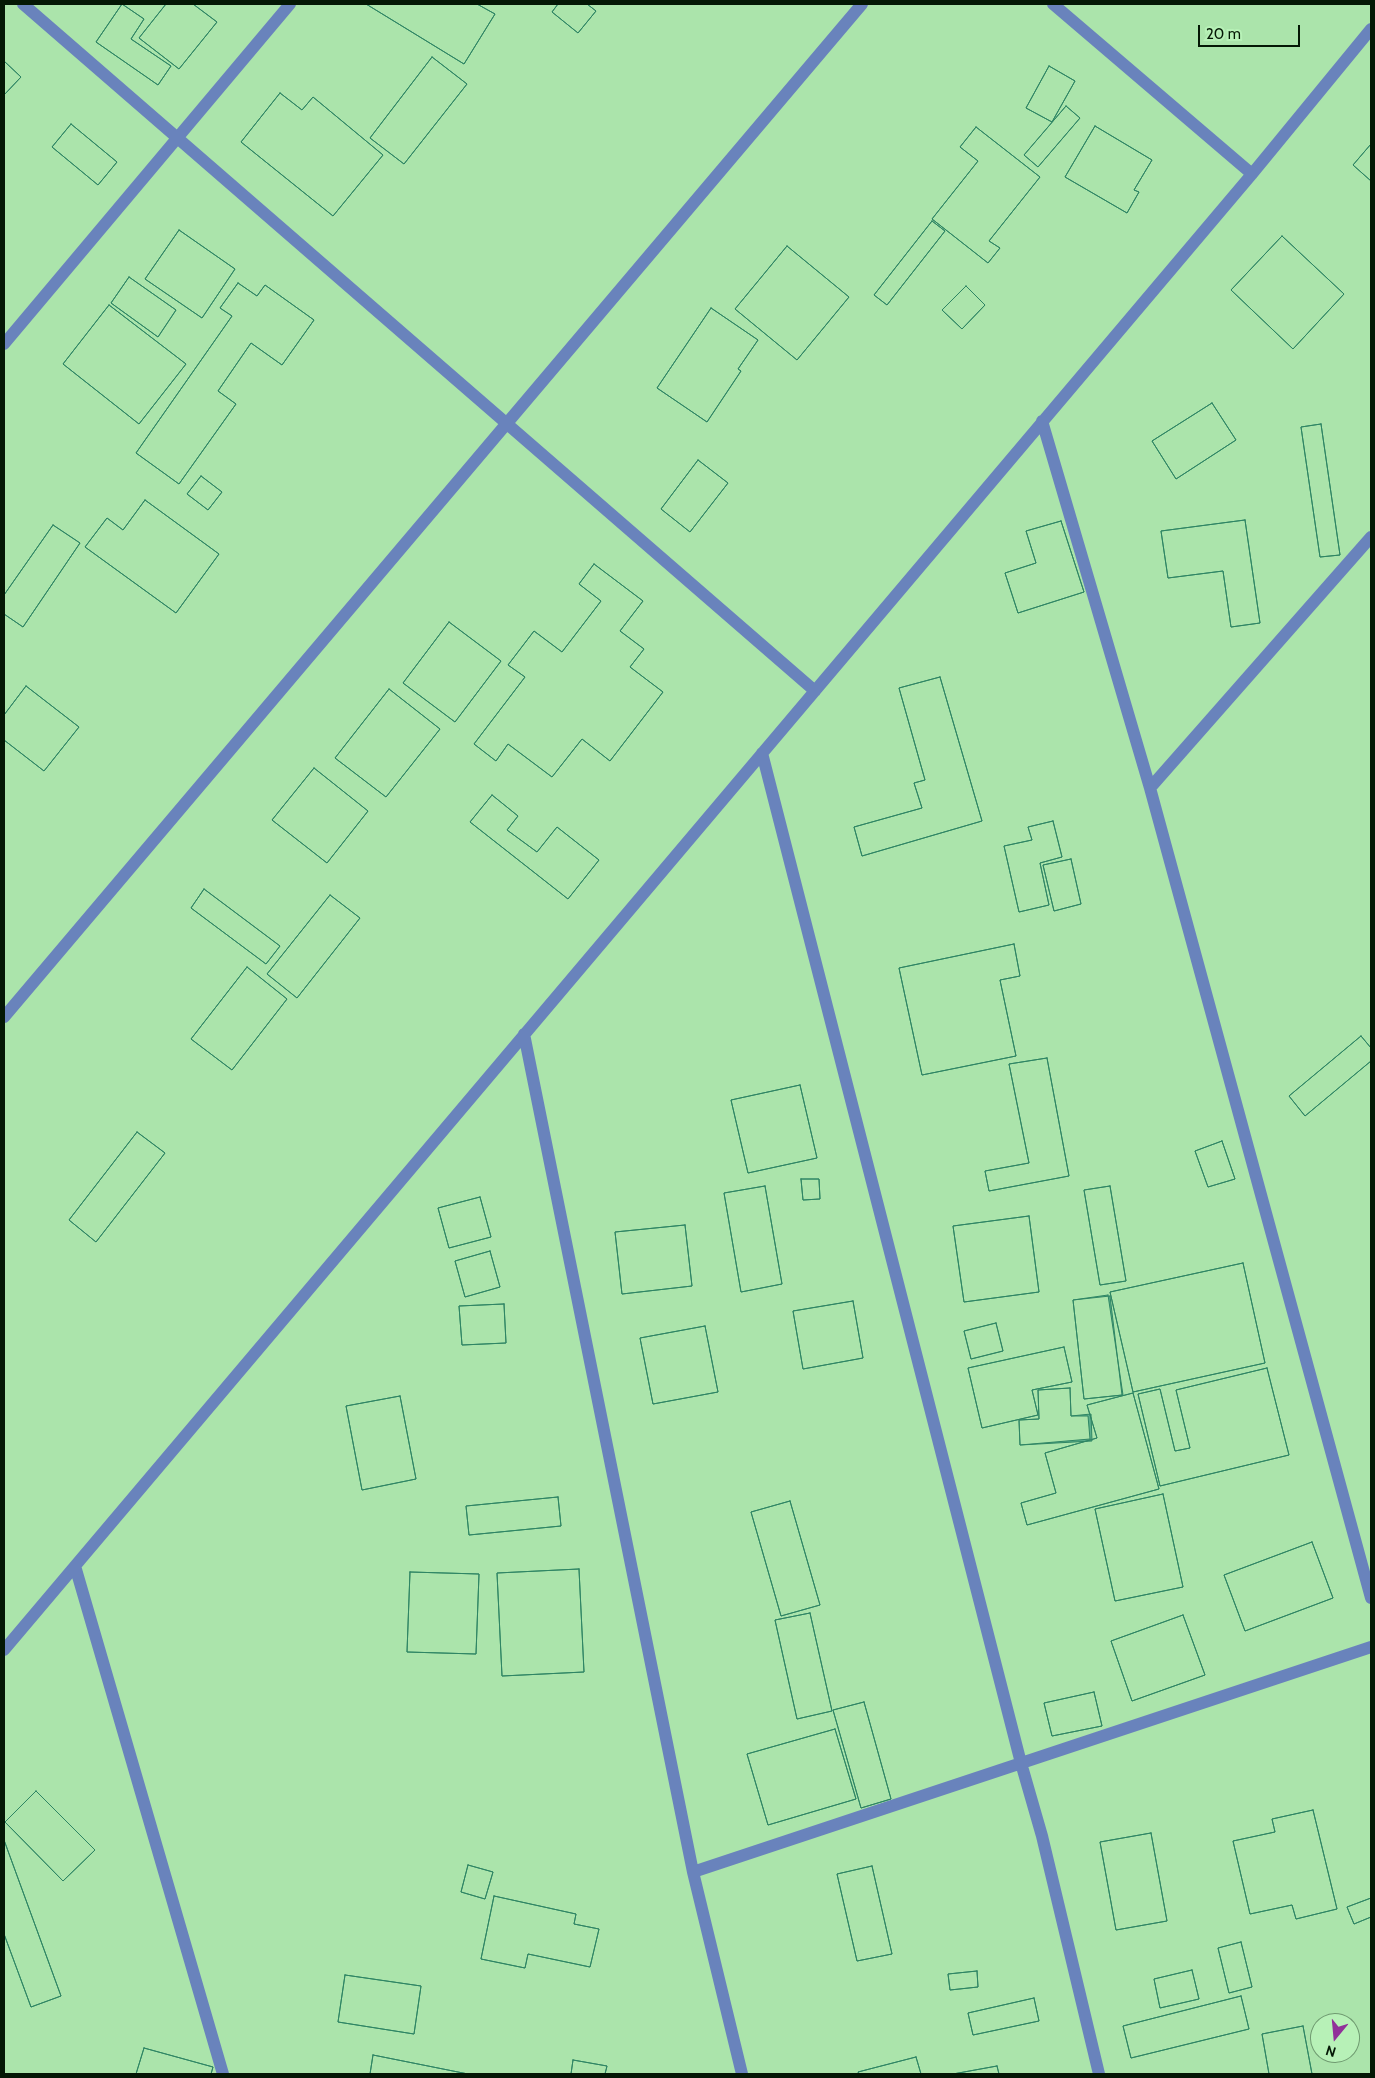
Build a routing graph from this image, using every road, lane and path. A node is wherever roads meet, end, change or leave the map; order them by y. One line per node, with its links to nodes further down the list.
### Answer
1 (23, 4): 6 (street)
2 (290, 4): 6 (street)
3 (862, 4): 10 (street)
4 (1053, 4): 7 (street)
5 (1371, 29): 7 (street)
6 (177, 138): 8 (street); 10 (street)
7 (1252, 174): 9 (street)
8 (4, 344)
9 (1042, 422): 12 (street); 14 (street)
10 (506, 423): 12 (street); 15 (street)
11 (1371, 537): 14 (street)
12 (815, 691): 13 (street)
13 (762, 753): 16 (street); 21 (street)
14 (1150, 788): 18 (street)
15 (4, 1017)
16 (524, 1034): 17 (street); 22 (street)
17 (75, 1566): 20 (street); 23 (street)
18 (1371, 1598)
19 (1371, 1647): 21 (street)
20 (4, 1648)
21 (1021, 1762): 22 (street); 25 (street)
22 (693, 1872): 24 (street)
23 (224, 2074)
24 (742, 2074)
25 (1100, 2074)

